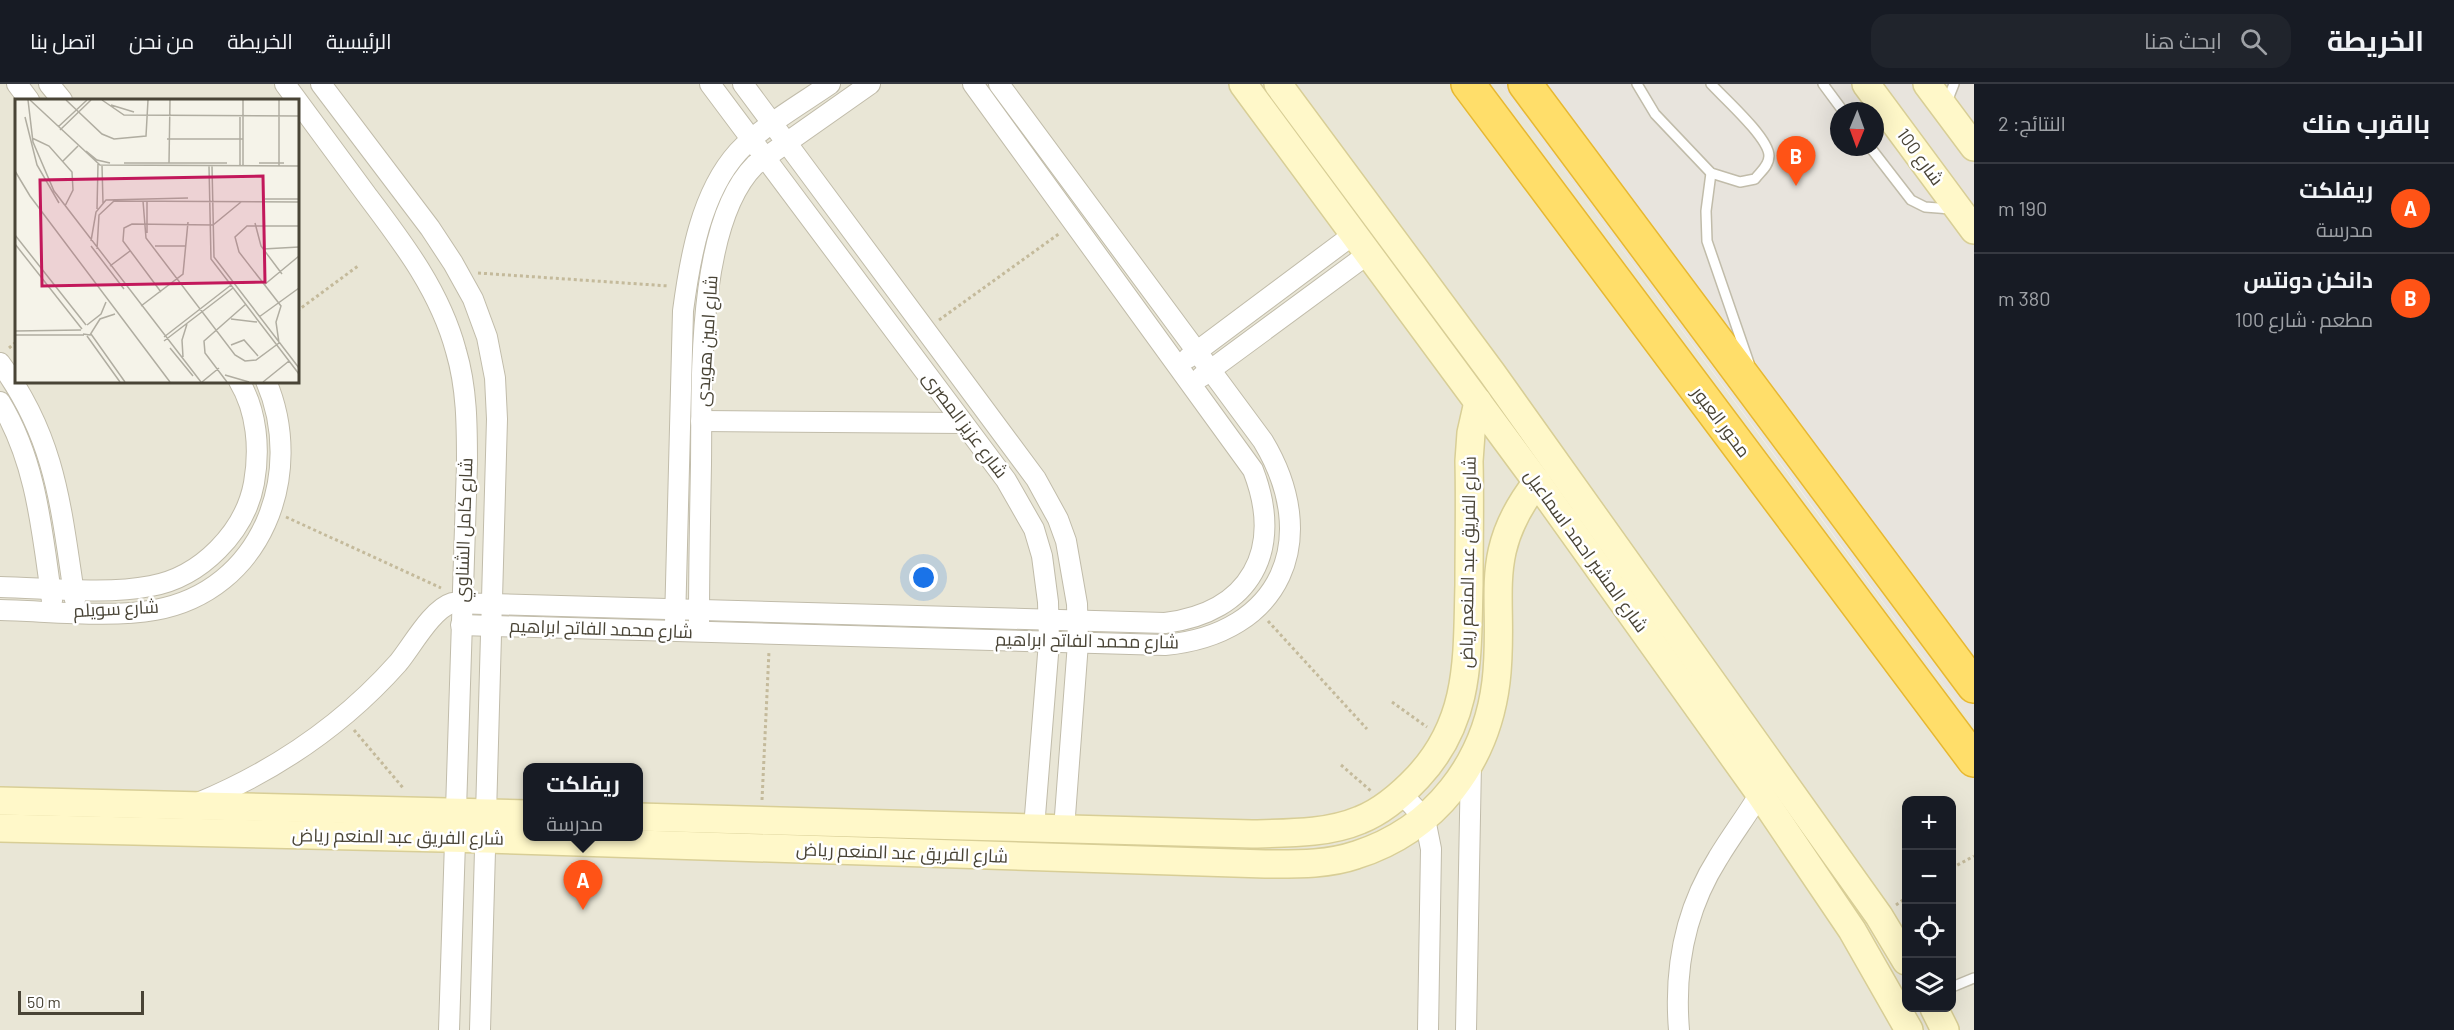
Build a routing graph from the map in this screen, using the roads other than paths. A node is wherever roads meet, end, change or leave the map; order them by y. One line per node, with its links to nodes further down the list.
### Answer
1 (17, 84): 22 (street)
2 (49, 84): 23 (street)
3 (285, 84): 24 (street, شارع كامل الشناوي)
4 (321, 84): 56 (street, شارع كامل الشناوي)
5 (710, 84): 28 (street, شارع عزيز المصرى)
6 (743, 84): 27 (street, شارع عزيز المصرى)
7 (830, 84): 27 (street, شارع امين هويدى)
8 (870, 84): 19 (street, شارع امين هويدى)
9 (999, 84): 20 (street); 38 (street, شارع محمد الفاتح ابراهيم)
10 (1243, 84): 35 (street, شارع المشير احمد اسماعيل)
11 (1278, 84): 75 (street, شارع المشير احمد اسماعيل)
12 (1468, 84): 73 (highway, محور العبور)
13 (1524, 84): 48 (highway)
14 (1637, 84): 33 (lane)
15 (1711, 84): 33 (lane)
16 (1823, 84): 26 (lane)
17 (1866, 84): 34 (street, شارع 100)
18 (1927, 84): 21 (street)
19 (847, 91): 29 (street, شارع امين هويدى)
20 (977, 91): 40 (street, شارع محمد الفاتح ابراهيم)
21 (1949, 95): 30 (street)
22 (28, 99)
23 (61, 99)
24 (296, 99)
25 (298, 102): 55 (street, شارع كامل الشناوي)
26 (1836, 102)
27 (773, 124): 28 (street, شارع امين هويدى); 29 (street, شارع عزيز المصرى)
28 (752, 140): 32 (street, شارع عزيز المصرى); 58 (street, شارع امين هويدى)
29 (787, 142): 32 (street, شارع امين هويدى); 63 (street, شارع عزيز المصرى)
30 (1974, 147)
31 (1877, 156): 34 (lane)
32 (765, 158): 49 (street, شارع امين هويدى); 50 (street, شارع عزيز المصرى)
33 (1711, 173): 48 (lane)
34 (1966, 220)
35 (1361, 244): 36 (street); 37 (street); 47 (street, شارع المشير احمد اسماعيل)
36 (1279, 289): 37 (street); 38 (street)
37 (1293, 309): 41 (street)
38 (1196, 351): 40 (street); 41 (street, شارع محمد الفاتح ابراهيم)
39 (0, 363): 44 (street)
40 (1178, 365): 45 (street, شارع محمد الفاتح ابراهيم)
41 (1210, 370): 45 (street); 69 (street, شارع محمد الفاتح ابراهيم)
42 (239, 382): 54 (street, شارع سويلم)
43 (266, 382): 61 (street, شارع سويلم)
44 (7, 384): 54 (street)
45 (1192, 384): 63 (street, شارع محمد الفاتح ابراهيم)
46 (0, 402): 53 (street)
47 (1478, 402): 51 (street, شارع المشير احمد اسماعيل); 71 (street, شارع الفريق عبد المنعم رياض)
48 (1762, 402): 70 (highway)
49 (701, 421): 50 (street); 59 (street, شارع امين هويدى)
50 (963, 423): 62 (street, شارع عزيز المصرى)
51 (1537, 482): 72 (street, شارع الفريق عبد المنعم رياض); 76 (street, شارع المشير احمد اسماعيل)
52 (0, 587): 53 (street, شارع سويلم)
53 (50, 588): 54 (street, شارع سويلم); 60 (street)
54 (73, 588): 61 (street)
55 (462, 601): 56 (street, شارع محمد الفاتح ابراهيم); 64 (street, شارع كامل الشناوي); 79 (street)
56 (492, 604): 58 (street, شارع محمد الفاتح ابراهيم); 65 (street, شارع كامل الشناوي)
57 (0, 610): 60 (street, شارع سويلم)
58 (675, 610): 59 (street, شارع محمد الفاتح ابراهيم); 66 (street, شارع امين هويدى)
59 (699, 610): 62 (street, شارع محمد الفاتح ابراهيم); 67 (street, شارع امين هويدى)
60 (53, 611): 61 (street, شارع سويلم)
61 (76, 612)
62 (1049, 620): 63 (street, شارع محمد الفاتح ابراهيم); 68 (street, شارع عزيز المصرى)
63 (1078, 621): 69 (street, شارع عزيز المصرى)
64 (461, 625): 65 (street, شارع محمد الفاتح ابراهيم); 80 (street, شارع كامل الشناوي)
65 (491, 626): 66 (street, شارع محمد الفاتح ابراهيم); 81 (street, شارع كامل الشناوي)
66 (675, 631): 67 (street, شارع محمد الفاتح ابراهيم)
67 (699, 632): 68 (street, شارع محمد الفاتح ابراهيم)
68 (1049, 642): 69 (street, شارع محمد الفاتح ابراهيم); 86 (street, شارع عزيز المصرى)
69 (1078, 643): 87 (street, شارع عزيز المصرى)
70 (1974, 686)
71 (1458, 710): 72 (street); 77 (street, شارع الفريق عبد المنعم رياض)
72 (1489, 719): 74 (street, شارع الفريق عبد المنعم رياض)
73 (1974, 760)
74 (1472, 763): 84 (street, شارع الفريق عبد المنعم رياض); 99 (street)
75 (1774, 769): 76 (street); 92 (street, شارع المشير احمد اسماعيل)
76 (1760, 794): 100 (street); 101 (street, شارع المشير احمد اسماعيل)
77 (1395, 800): 84 (street); 87 (street, شارع الفريق عبد المنعم رياض)
78 (0, 801): 79 (street, شارع الفريق عبد المنعم رياض)
79 (188, 807): 80 (street, شارع الفريق عبد المنعم رياض)
80 (456, 812): 81 (street, شارع الفريق عبد المنعم رياض); 88 (street, شارع كامل الشناوي)
81 (486, 812): 82 (street, شارع الفريق عبد المنعم رياض); 89 (street, شارع كامل الشناوي)
82 (523, 813)
83 (643, 817): 86 (street, شارع الفريق عبد المنعم رياض)
84 (1425, 819): 91 (street, شارع الفريق عبد المنعم رياض); 98 (street)
85 (0, 828): 88 (street, شارع الفريق عبد المنعم رياض)
86 (1034, 828): 87 (street, شارع الفريق عبد المنعم رياض)
87 (1064, 829)
88 (455, 839): 89 (street, شارع الفريق عبد المنعم رياض); 96 (street, شارع كامل الشناوي)
89 (486, 839): 90 (street, شارع الفريق عبد المنعم رياض); 97 (street, شارع كامل الشناوي)
90 (523, 840)
91 (552, 841)
92 (1904, 958)
93 (1974, 978): 94 (lane)
94 (1956, 985)
95 (1936, 1012): 102 (street)
96 (449, 1030)
97 (480, 1030)
98 (1428, 1030)
99 (1466, 1030)
100 (1679, 1030)
101 (1909, 1030)
102 (1945, 1030)

